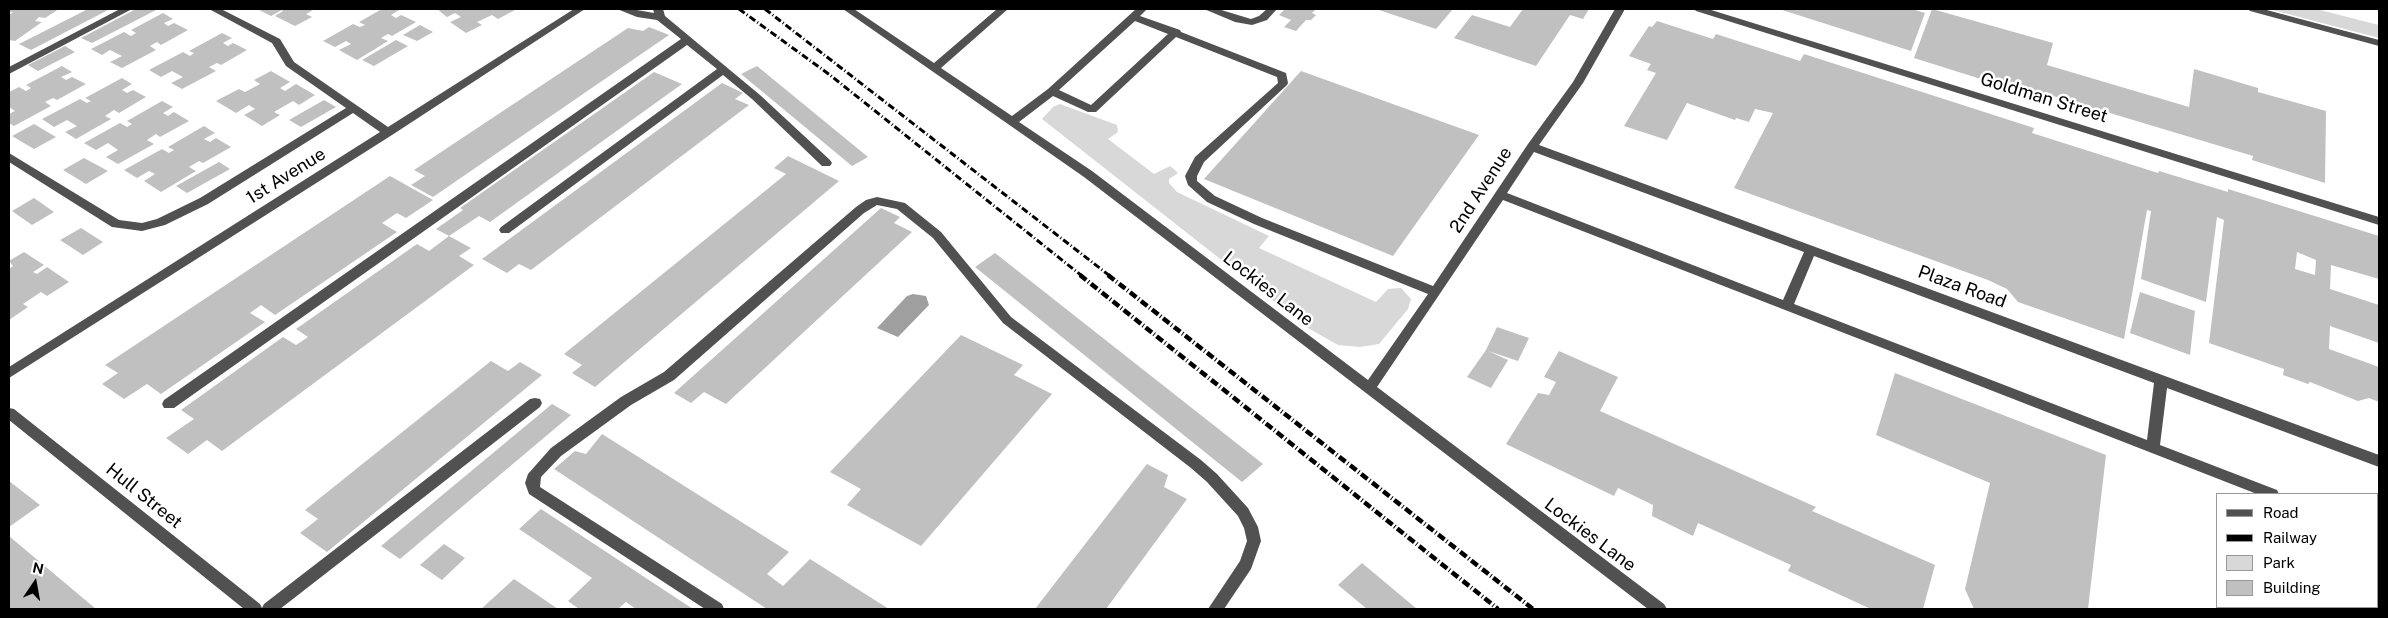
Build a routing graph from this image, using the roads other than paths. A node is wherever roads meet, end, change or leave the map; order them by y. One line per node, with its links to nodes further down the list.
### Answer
1 (127, 9): 20 (street)
2 (214, 9): 22 (street)
3 (580, 9): 24 (street, 1st Avenue)
4 (622, 9): 13 (street)
5 (848, 9): 19 (street, Lockies Lane)
6 (1003, 9): 19 (street)
7 (1142, 9): 14 (street)
8 (1210, 9): 9 (street)
9 (1272, 9)
10 (1620, 9): 25 (street, 2nd Avenue)
11 (1699, 9): 29 (street, Goldman Street)
12 (2254, 9): 17 (street)
13 (659, 13): 16 (street)
14 (1133, 17): 15 (street); 21 (street)
15 (1176, 32): 21 (street); 32 (street)
16 (688, 39): 18 (street); 38 (street)
17 (2379, 43)
18 (724, 68): 27 (street); 30 (street)
19 (935, 68): 23 (street, Lockies Lane)
20 (9, 71)
21 (1052, 91): 23 (street)
22 (354, 108): 24 (street); 26 (street)
23 (1013, 121): 36 (street, Lockies Lane)
24 (388, 132): 34 (street, 1st Avenue)
25 (1532, 147): 28 (street, 2nd Avenue); 31 (street, Plaza Road)
26 (9, 158)
27 (826, 163)
28 (1500, 195): 32 (street, 2nd Avenue); 33 (street)
29 (2379, 221)
30 (504, 230)
31 (1810, 250): 33 (street); 35 (street, Plaza Road)
32 (1436, 292): 36 (street, 2nd Avenue)
33 (1787, 306): 40 (street)
34 (9, 373)
35 (2161, 381): 40 (street); 41 (street, Plaza Road)
36 (1369, 389): 47 (street, Lockies Lane)
37 (535, 403): 44 (street)
38 (169, 404)
39 (9, 413): 43 (street, Hull Street)
40 (2153, 448): 42 (street)
41 (2379, 461)
42 (2269, 493)
43 (255, 609)
44 (269, 609)
45 (717, 609): 46 (street)
46 (1216, 609)
47 (1659, 609)

